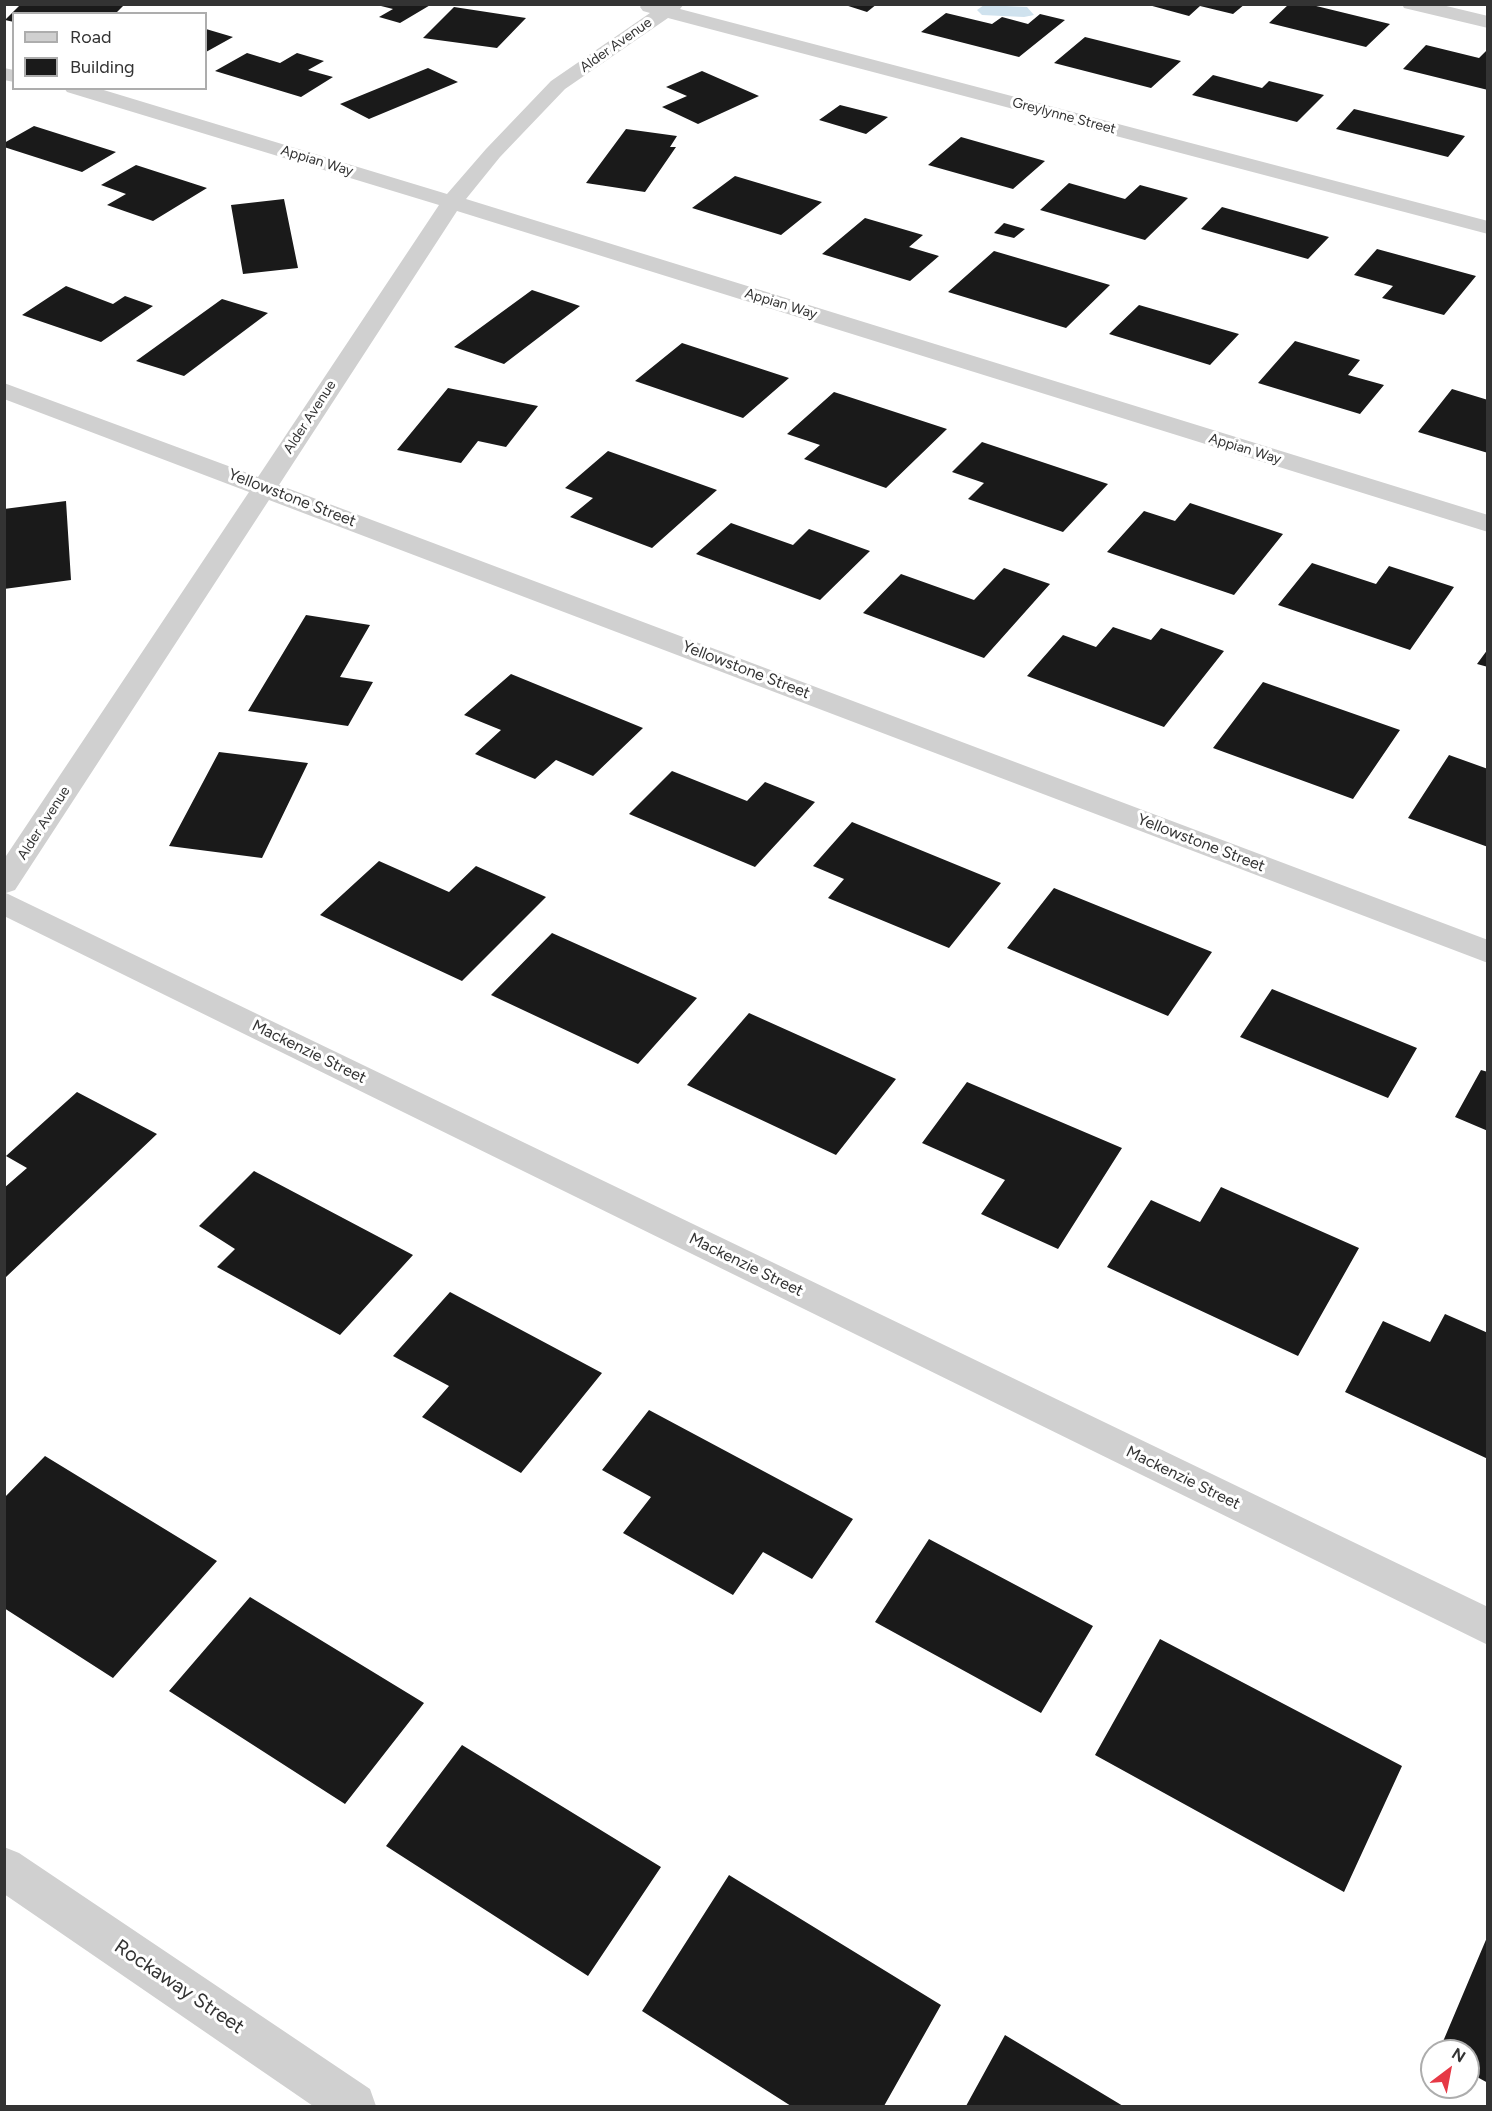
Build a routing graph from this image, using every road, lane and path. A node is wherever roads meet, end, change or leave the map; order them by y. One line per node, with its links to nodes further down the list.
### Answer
1 (640, 4): 3 (street, Greylynne Street)
2 (1411, 4): 4 (street)
3 (670, 8): 6 (street, Alder Avenue); 7 (street, Greylynne Street)
4 (1488, 22)
5 (81, 90): 6 (street, Appian Way)
6 (452, 202): 9 (street, Alder Avenue); 10 (street, Appian Way)
7 (1488, 228)
8 (4, 390): 9 (street, Yellowstone Street)
9 (263, 487): 11 (street, Alder Avenue); 13 (street, Yellowstone Street)
10 (1488, 524)
11 (4, 883)
12 (4, 903): 14 (street, Mackenzie Street)
13 (1488, 952)
14 (1488, 1627)
15 (4, 1868): 16 (street, Rockaway Street)
16 (353, 2106)

